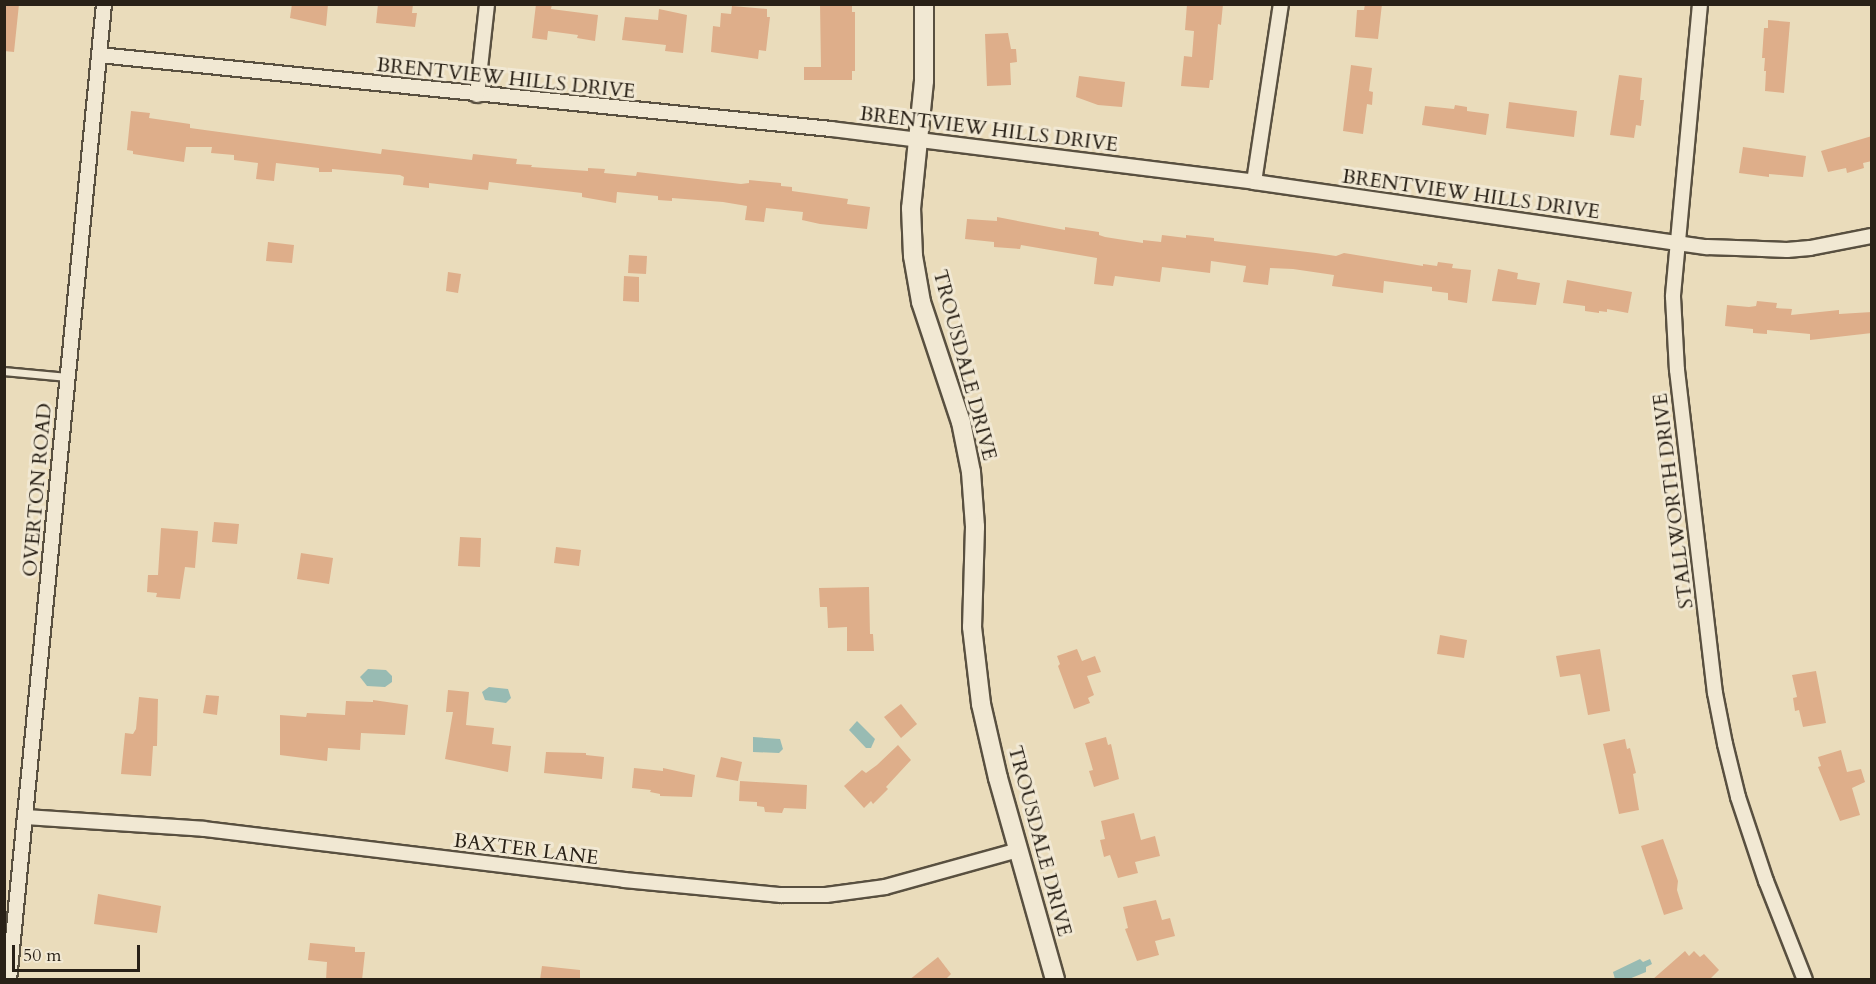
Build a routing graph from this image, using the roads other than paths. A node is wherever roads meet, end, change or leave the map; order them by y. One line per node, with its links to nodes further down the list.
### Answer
1 (104, 4): 6 (street, OVERTON ROAD)
2 (487, 4): 7 (street)
3 (924, 4): 8 (street, TROUSDALE DRIVE)
4 (1281, 4): 9 (street)
5 (1700, 4): 11 (street, STALLWORTH DRIVE)
6 (99, 55): 7 (street, BRENTVIEW HILLS DRIVE); 13 (street, OVERTON ROAD)
7 (477, 95): 8 (street, BRENTVIEW HILLS DRIVE)
8 (916, 139): 9 (street, BRENTVIEW HILLS DRIVE); 15 (street, TROUSDALE DRIVE)
9 (1254, 182): 11 (street, BRENTVIEW HILLS DRIVE)
10 (1872, 236): 11 (street, BRENTVIEW HILLS DRIVE)
11 (1677, 243): 19 (street, STALLWORTH DRIVE)
12 (4, 371): 13 (lane)
13 (67, 377): 14 (street, OVERTON ROAD)
14 (25, 817): 15 (street, BAXTER LANE); 16 (street, OVERTON ROAD)
15 (1018, 850): 18 (street, TROUSDALE DRIVE)
16 (10, 909): 17 (street, OVERTON ROAD)
17 (9, 980)
18 (1055, 980)
19 (1805, 980)

